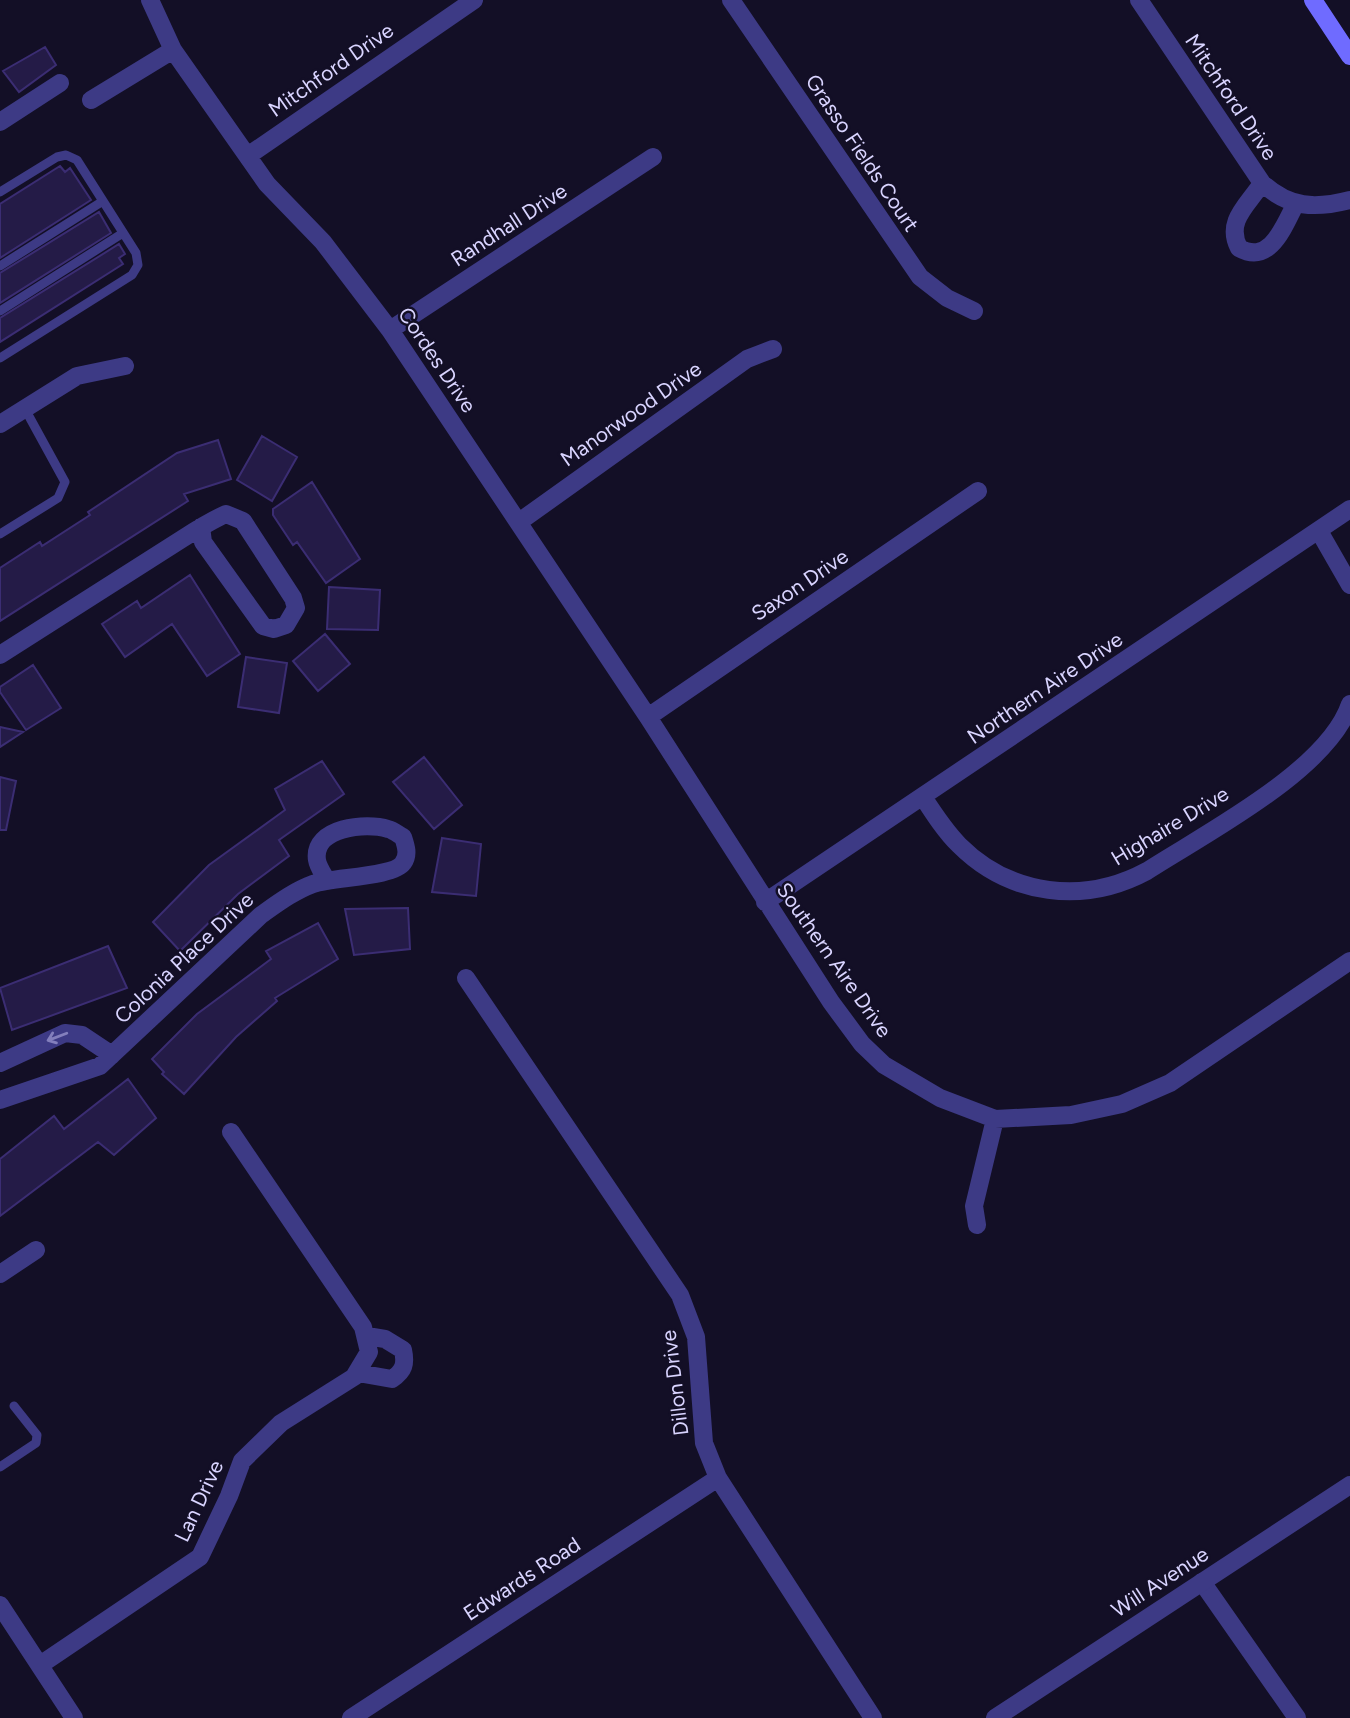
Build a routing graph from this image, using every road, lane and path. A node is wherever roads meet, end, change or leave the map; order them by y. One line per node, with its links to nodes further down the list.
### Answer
1 (150, 0): 6 (street, Cordes Drive)
2 (474, 0): 11 (street, Mitchford Drive)
3 (731, 0): 21 (street, Grasso Fields Court)
4 (1139, 0): 13 (street, Mitchford Drive)
5 (1312, 0): 7 (main road)
6 (173, 50): 9 (street); 11 (street, Cordes Drive)
7 (1350, 57)
8 (60, 83): 10 (street)
9 (90, 100)
10 (0, 122)
11 (249, 155): 22 (street, Cordes Drive)
12 (653, 158): 22 (street, Randhall Drive)
13 (1262, 183): 17 (street, Mitchford Drive); 17 (street, Mitchford Drive)
14 (0, 192): 16 (lane)
15 (1350, 200): 17 (street)
16 (103, 201): 18 (lane); 19 (lane)
17 (1295, 205)
18 (123, 233): 20 (lane); 24 (lane)
19 (0, 266)
20 (0, 311)
21 (974, 311)
22 (390, 330): 30 (street, Cordes Drive)
23 (773, 349): 30 (street, Manorwood Drive)
24 (0, 358)
25 (125, 366): 26 (street)
26 (25, 409): 27 (street); 33 (lane)
27 (0, 424)
28 (978, 491): 37 (street, Saxon Drive)
29 (1350, 509): 32 (street, Northern Aire Drive)
30 (519, 522): 37 (street, Cordes Drive)
31 (201, 527): 31 (street); 35 (street)
32 (1319, 531): 34 (street); 39 (street, Northern Aire Drive)
33 (0, 534)
34 (1350, 585)
35 (0, 655)
36 (1350, 704): 39 (street, Highaire Drive)
37 (648, 717): 38 (street, Cordes Drive)
38 (673, 758): 41 (street, Southern Aire Drive)
39 (923, 797): 41 (street, Northern Aire Drive)
40 (327, 881): 40 (street, Colonia Place Drive); 44 (street, Colonia Place Drive)
41 (765, 902): 47 (street, Southern Aire Drive)
42 (1350, 961): 47 (street, Southern Aire Drive)
43 (466, 978): 56 (street, Dillon Drive)
44 (112, 1055): 45 (street, Colonia Place Drive, one-way to 45); 46 (street, Colonia Place Drive)
45 (0, 1063)
46 (0, 1100)
47 (995, 1119): 49 (street)
48 (231, 1132): 52 (street)
49 (977, 1225)
50 (36, 1251): 51 (street)
51 (0, 1273)
52 (367, 1336): 53 (street); 53 (street)
53 (358, 1373): 60 (street, Lan Drive)
54 (14, 1406): 55 (lane)
55 (0, 1467)
56 (718, 1478): 63 (street, Edwards Road); 64 (street, Dillon Drive)
57 (1350, 1485): 58 (street, Will Avenue)
58 (1202, 1582): 61 (street, Will Avenue); 66 (street)
59 (0, 1605): 60 (street)
60 (40, 1665): 62 (street)
61 (1015, 1712): 65 (street, Will Avenue)
62 (74, 1718)
63 (351, 1718)
64 (873, 1718)
65 (995, 1718)
66 (1297, 1718)

